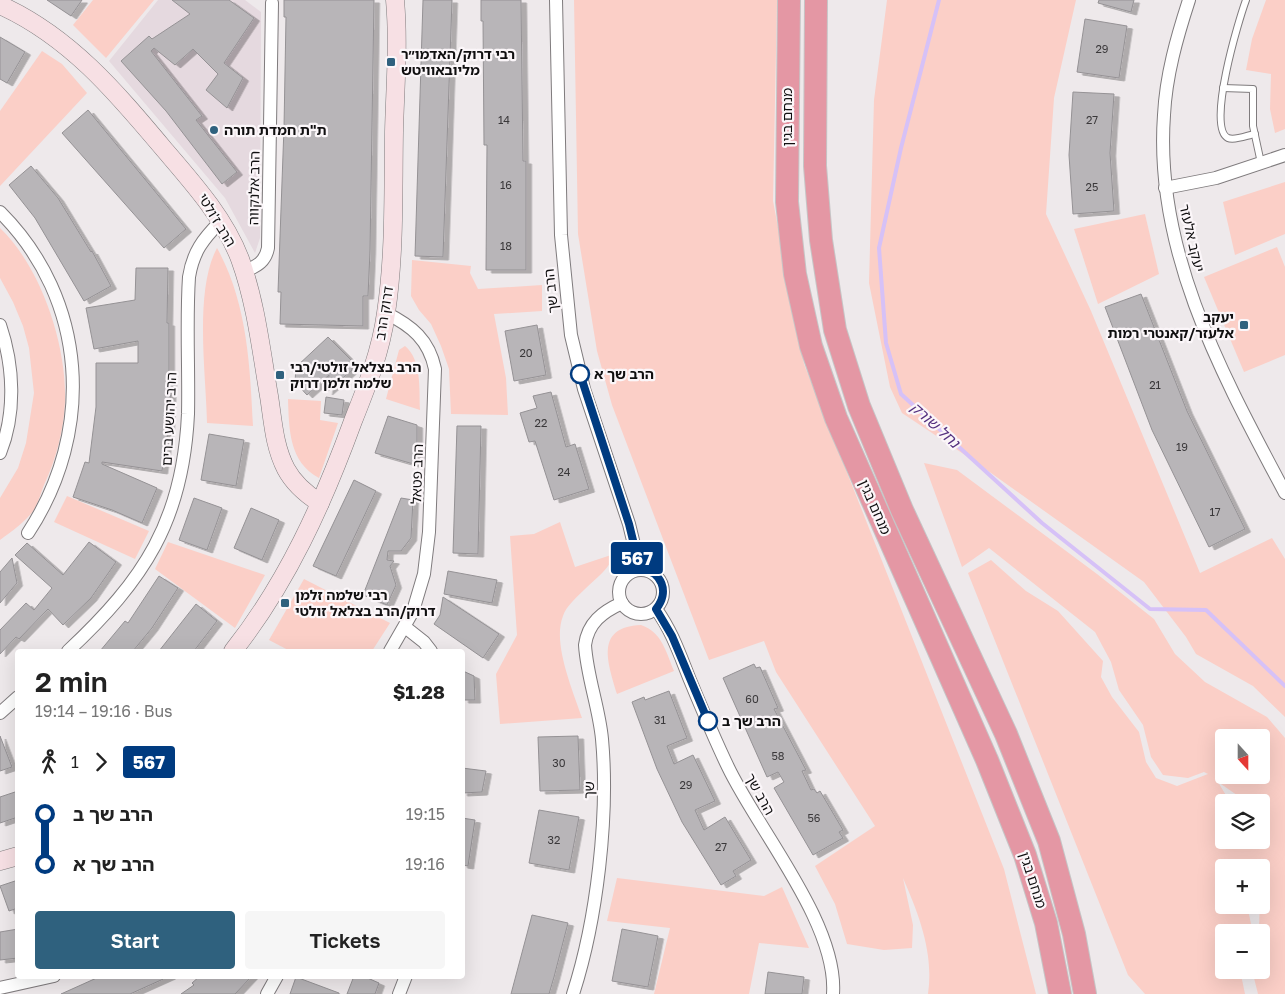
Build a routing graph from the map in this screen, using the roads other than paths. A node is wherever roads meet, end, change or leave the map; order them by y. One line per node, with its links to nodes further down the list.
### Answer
1 (395, 0): 17 (street, דרוק הרב)
2 (556, 0): 23 (street, הרב שך)
3 (789, 0): 43 (highway, מנחם בגין)
4 (816, 0): 44 (highway, מנחם בגין)
5 (1189, 0): 13 (street, יעקב אלעזר)
6 (1246, 0): 9 (lane)
7 (272, 2): 16 (street, הרב אלנקווה)
8 (0, 5): 15 (street, הרב ז'ולטי)
9 (1223, 88): 10 (lane); 10 (lane)
10 (1255, 134): 12 (lane)
11 (1285, 155): 12 (street)
12 (1261, 163): 13 (street)
13 (1165, 188): 20 (street, יעקב אלעזר)
14 (0, 212): 22 (street)
15 (220, 222): 16 (street, הרב ז'ולטי); 27 (street, הרב יהושע ברים)
16 (244, 272): 21 (street, הרב ז'ולטי)
17 (386, 313): 21 (street, דרוק הרב); 26 (street, הרב פטאל)
18 (0, 325): 19 (street)
19 (0, 454)
20 (1285, 493)
21 (320, 503): 28 (street, דרוק הרב)
22 (28, 533)
23 (640, 569): 24 (street); 25 (street)
24 (622, 603): 25 (street); 41 (street, שך)
25 (656, 609): 42 (street, הרב שך)
26 (405, 627): 29 (street, הרב פטאל); 30 (street)
27 (70, 649)
28 (234, 649)
29 (391, 649)
30 (429, 649)
31 (15, 700): 32 (street)
32 (0, 713)
33 (15, 857): 34 (street)
34 (0, 861)
35 (40, 979): 38 (street)
36 (275, 979): 39 (street)
37 (405, 979): 40 (street)
38 (0, 988)
39 (267, 994)
40 (399, 994)
41 (574, 994)
42 (833, 994)
43 (1060, 994)
44 (1085, 994)

